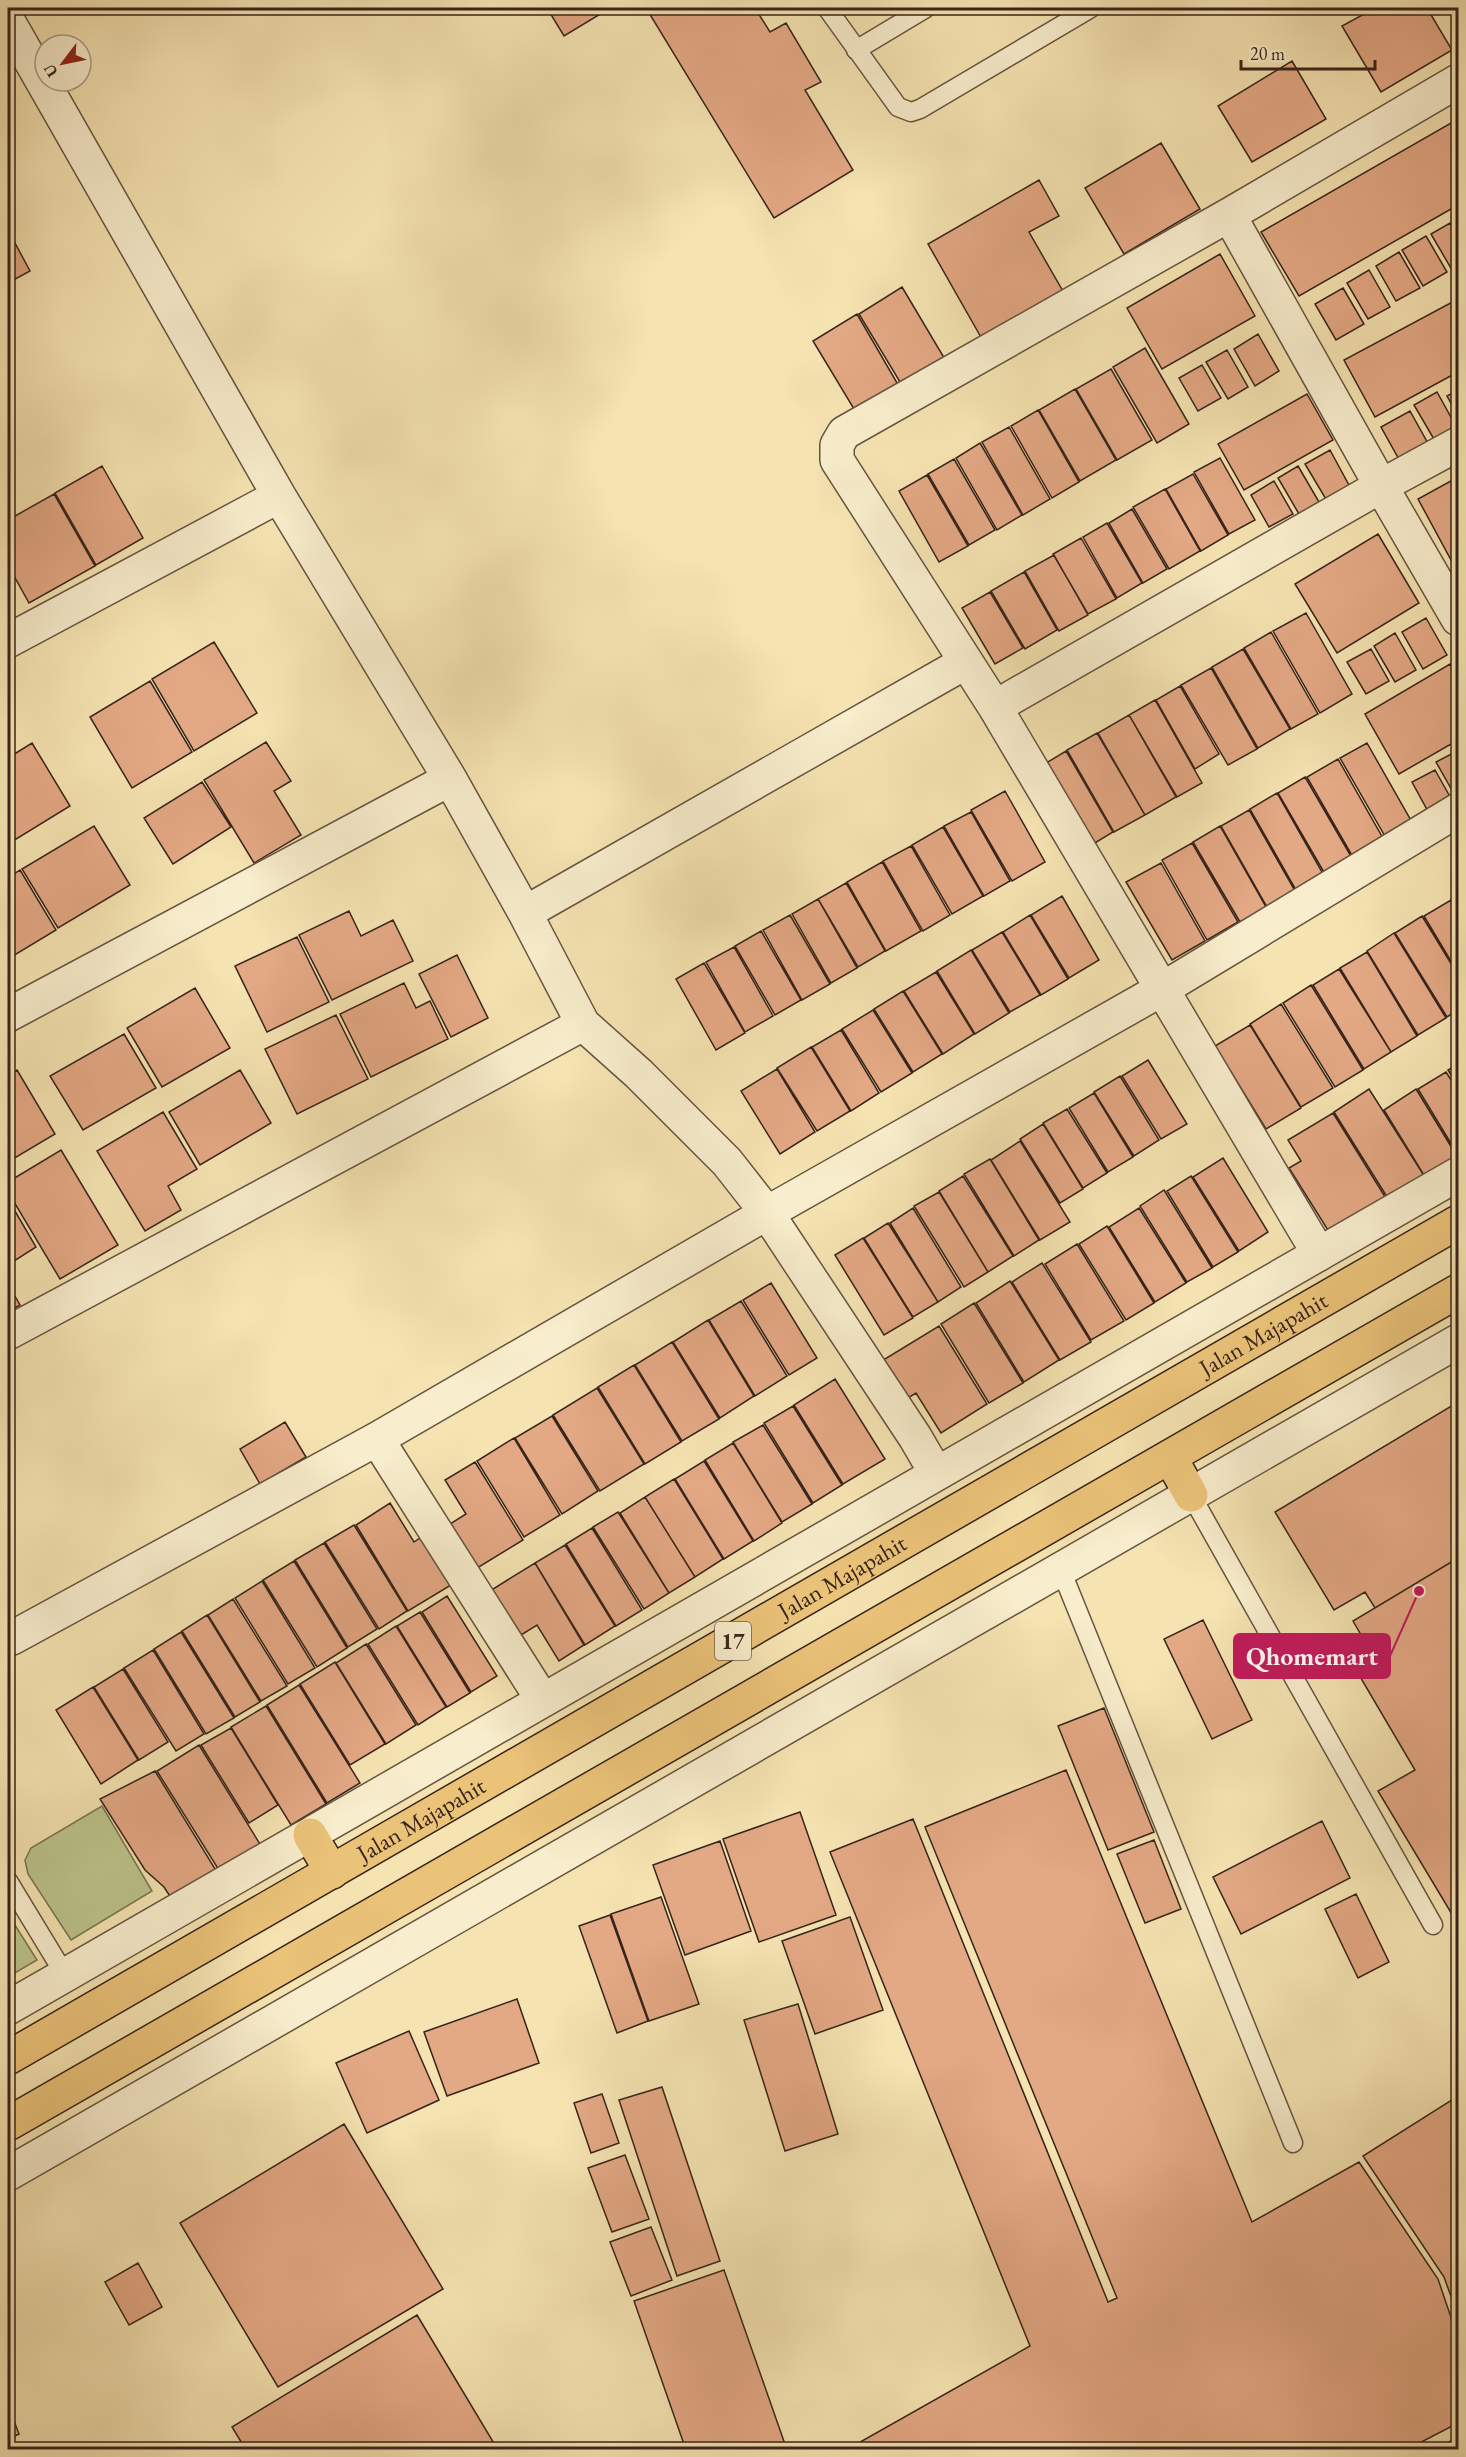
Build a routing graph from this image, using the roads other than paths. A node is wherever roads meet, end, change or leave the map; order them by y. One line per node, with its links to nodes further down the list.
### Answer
1 (827, 8): 5 (lane)
2 (926, 8): 5 (lane)
3 (1091, 8): 5 (lane)
4 (8, 21): 10 (street)
5 (856, 50)
6 (1458, 81): 7 (street)
7 (1229, 215): 9 (street); 13 (street)
8 (1458, 444): 9 (street)
9 (1381, 486): 11 (street); 14 (street)
10 (279, 496): 12 (street); 15 (street)
11 (1458, 619)
12 (8, 641)
13 (966, 662): 14 (street); 17 (street)
14 (995, 707): 18 (street)
15 (450, 779): 17 (street); 19 (street)
16 (1458, 810): 18 (street)
17 (525, 913): 20 (street)
18 (1164, 988): 22 (street); 24 (street)
19 (8, 1015)
20 (583, 1024): 22 (street); 26 (street)
21 (1458, 1174): 24 (street)
22 (767, 1213): 28 (street); 30 (street)
23 (1458, 1222): 36 (highway, Jalan Majapahit / 17)
24 (1319, 1254): 30 (street)
25 (1458, 1291): 29 (highway, 17)
26 (8, 1333)
27 (1458, 1341): 31 (street)
28 (377, 1439): 33 (street); 34 (street)
29 (1170, 1457): 31 (highway); 42 (highway, 17)
30 (936, 1473): 34 (street)
31 (1191, 1495): 32 (street); 38 (lane)
32 (1060, 1570): 43 (lane); 44 (street)
33 (12, 1638)
34 (542, 1699): 35 (street)
35 (310, 1835): 36 (highway); 39 (street)
36 (332, 1872): 41 (highway, Jalan Majapahit / 17)
37 (8, 1881): 39 (lane)
38 (1433, 1925)
39 (65, 1975): 40 (street)
40 (8, 2008)
41 (8, 2058)
42 (8, 2124)
43 (1293, 2143)
44 (8, 2174)

